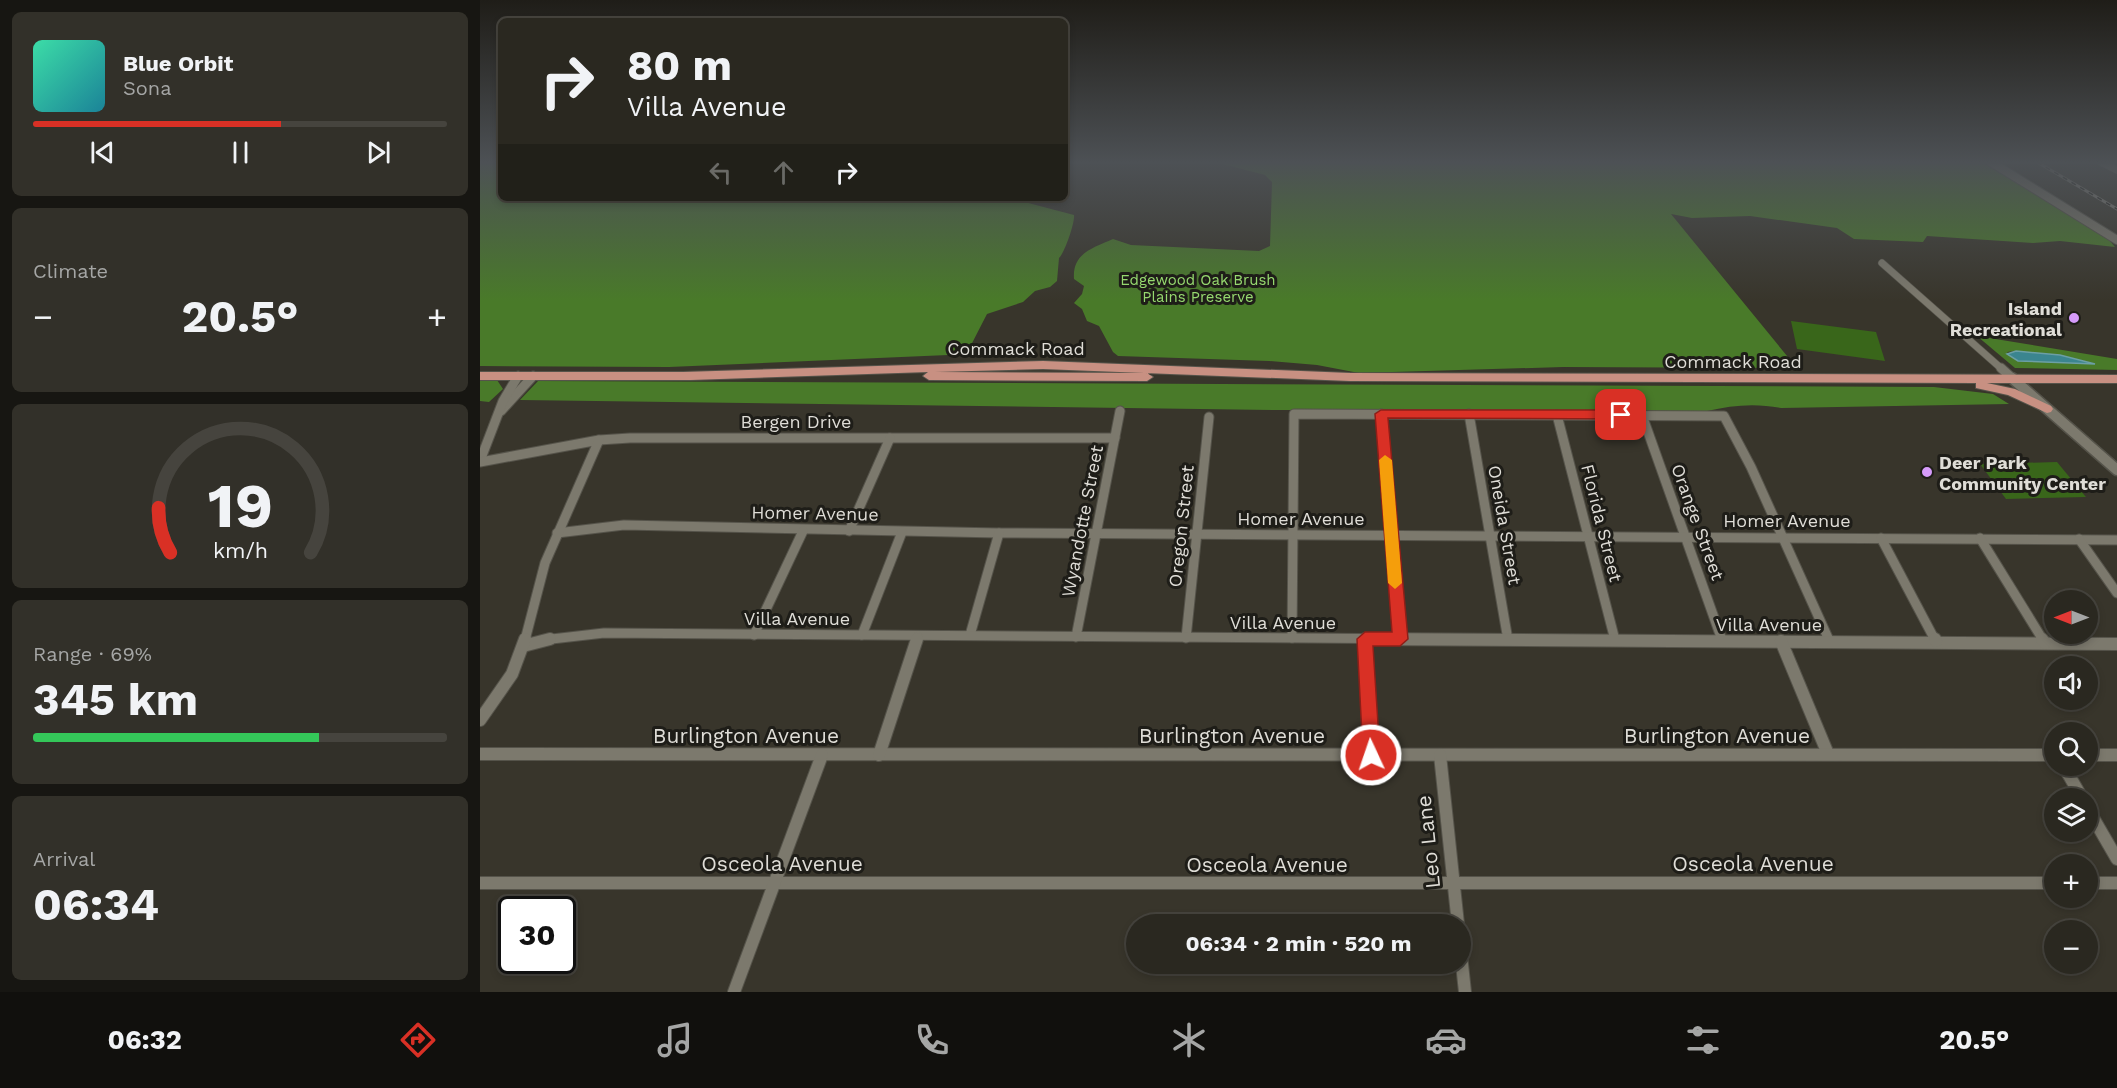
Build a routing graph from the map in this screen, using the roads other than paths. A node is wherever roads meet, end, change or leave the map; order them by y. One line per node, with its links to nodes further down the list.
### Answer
1 (2066, 208): 2 (street)
2 (2117, 240)
3 (1882, 263): 7 (street)
4 (480, 376): 5 (main road, Commack Road)
5 (518, 376): 6 (main road, Commack Road); 12 (street)
6 (533, 376): 8 (main road, Commack Road); 12 (street)
7 (2012, 378): 8 (main road, Commack Road); 9 (main road, Commack Road); 10 (street)
8 (1949, 379): 10 (main road)
9 (2117, 380)
10 (2047, 409): 22 (street)
11 (1120, 411): 19 (street, Wyandotte Street)
12 (500, 413): 21 (street)
13 (1381, 414): 14 (street); 30 (street); 31 (street)
14 (1469, 414): 15 (street); 32 (street, Oneida Street)
15 (1557, 415): 16 (street); 33 (street, Florida Street)
16 (1642, 415): 34 (street, Orange Street); 35 (street)
17 (1209, 417): 29 (street, Oregon Street)
18 (890, 438): 19 (street, Bergen Drive); 20 (street, Bergen Drive); 24 (street)
19 (1115, 438): 28 (street, Wyandotte Street)
20 (599, 440): 21 (street, Bergen Drive); 26 (street)
21 (480, 461)
22 (2117, 471)
23 (803, 531): 24 (street, Homer Avenue); 26 (street, Homer Avenue); 41 (street)
24 (849, 531): 25 (street, Homer Avenue)
25 (902, 532): 27 (street, Homer Avenue); 42 (street)
26 (557, 533): 60 (street)
27 (999, 533): 28 (street, Homer Avenue); 43 (street)
28 (1097, 533): 29 (street, Homer Avenue); 45 (street, Wyandotte Street)
29 (1197, 534): 30 (street, Homer Avenue); 46 (street, Oregon Street)
30 (1293, 535): 31 (street, Homer Avenue); 47 (street)
31 (1392, 535): 32 (street, Homer Avenue); 49 (street)
32 (1490, 536): 33 (street, Homer Avenue); 50 (street, Oneida Street)
33 (1588, 536): 34 (street, Homer Avenue); 51 (street, Florida Street)
34 (1685, 536): 35 (street, Homer Avenue); 52 (street, Orange Street)
35 (1783, 537): 36 (street, Homer Avenue); 53 (street)
36 (1881, 538): 37 (street, Homer Avenue); 55 (street)
37 (1980, 538): 38 (street, Homer Avenue); 56 (street)
38 (2079, 540): 39 (street, Homer Avenue); 40 (street)
39 (2117, 540)
40 (2117, 593)
41 (754, 635): 42 (street, Villa Avenue); 60 (street, Villa Avenue)
42 (862, 635): 44 (street, Villa Avenue)
43 (970, 635): 44 (street, Villa Avenue); 45 (street, Villa Avenue)
44 (918, 636): 65 (street)
45 (1076, 637): 46 (street, Villa Avenue)
46 (1186, 638): 47 (street, Villa Avenue)
47 (1292, 638): 48 (street, Villa Avenue)
48 (1365, 639): 49 (street, Villa Avenue); 66 (street)
49 (1400, 639): 50 (street, Villa Avenue)
50 (1508, 640): 51 (street, Villa Avenue)
51 (1615, 640): 52 (street, Villa Avenue)
52 (1722, 640): 54 (street, Villa Avenue)
53 (1829, 640): 54 (street, Villa Avenue); 55 (street, Villa Avenue)
54 (1781, 641): 63 (street)
55 (1936, 641): 57 (street, Villa Avenue)
56 (2044, 641)
57 (2044, 643)
58 (2098, 644): 59 (street, Villa Avenue)
59 (2117, 644)
60 (523, 646): 61 (street)
61 (480, 720)
62 (480, 754): 64 (street, Burlington Avenue)
63 (1828, 754): 67 (street, Burlington Avenue); 68 (street, Burlington Avenue)
64 (822, 755): 65 (street, Burlington Avenue); 74 (street)
65 (879, 755): 66 (street, Burlington Avenue)
66 (1371, 755): 67 (street, Burlington Avenue)
67 (1440, 755): 75 (street, Leo Lane)
68 (2044, 755)
69 (2098, 755): 70 (street)
70 (2117, 755)
71 (2098, 826): 72 (street)
72 (2117, 859)
73 (480, 883): 74 (street, Osceola Avenue)
74 (775, 883): 75 (street, Osceola Avenue); 81 (street)
75 (1453, 883): 76 (street, Osceola Avenue); 79 (street, Leo Lane)
76 (2044, 883)
77 (2098, 883): 78 (street)
78 (2117, 883)
79 (1457, 914)
80 (1463, 974): 82 (street)
81 (734, 992)
82 (1465, 992)

